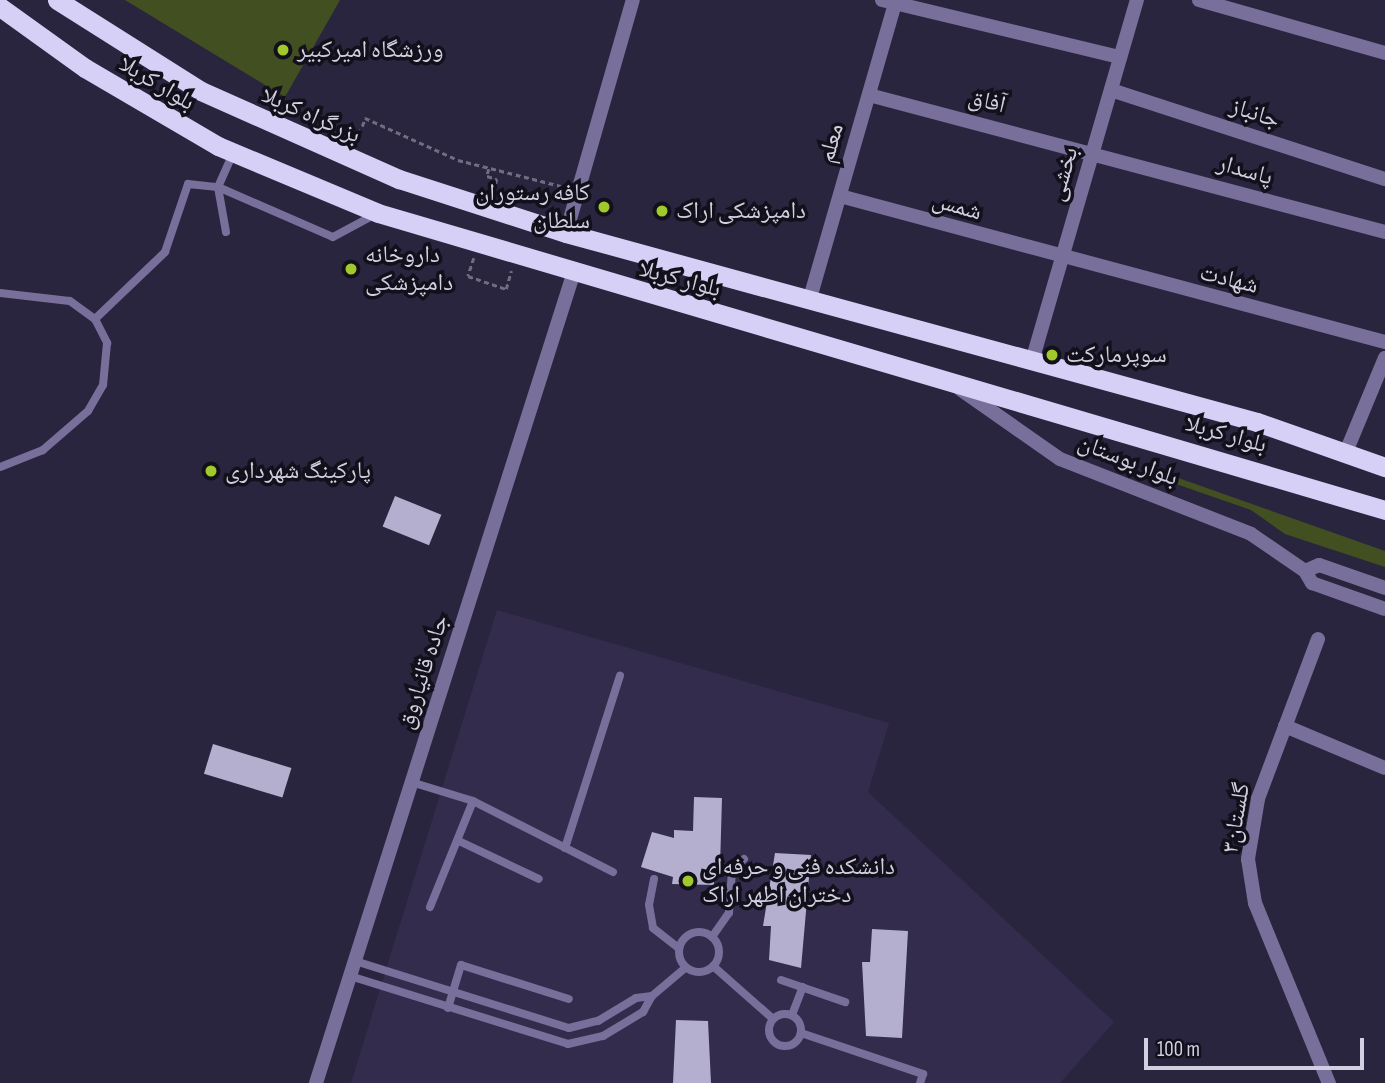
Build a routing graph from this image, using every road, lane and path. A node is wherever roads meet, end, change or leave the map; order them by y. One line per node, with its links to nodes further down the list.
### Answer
1 (57, 0): 13 (highway, بزرگراه کربلا)
2 (633, 0): 23 (street)
3 (1137, 0): 8 (street, بخشی)
4 (1199, 0): 7 (street)
5 (891, 1): 8 (street); 10 (street, معلم)
6 (0, 7): 12 (highway, بلوار کربلا)
7 (1385, 53)
8 (1120, 57): 9 (street, بخشی)
9 (1111, 90): 11 (street, بخشی); 16 (street, جانباز)
10 (869, 95): 11 (street, آفاق); 19 (street, معلم)
11 (1093, 151): 22 (street, پاسدار); 25 (street, بخشی)
12 (233, 154): 18 (lane); 20 (highway, بلوار کربلا)
13 (349, 160): 14 (path); 23 (highway, بزرگراه کربلا)
14 (489, 169): 15 (path); 17 (path)
15 (497, 179)
16 (1385, 179)
17 (562, 186)
18 (218, 187): 20 (lane); 21 (lane); 30 (lane)
19 (840, 196): 25 (street, شمس); 29 (street, معلم)
20 (378, 213): 24 (highway, بلوار کربلا)
21 (226, 232)
22 (1385, 232)
23 (566, 233): 29 (highway, بلوار کربلا)
24 (515, 258): 26 (highway, بلوار کربلا); 27 (path)
25 (1062, 259): 31 (street, شهادت); 32 (street, بخشی)
26 (573, 275): 34 (highway, بلوار کربلا); 46 (street, جاده قانیاروق)
27 (468, 276)
28 (0, 293): 30 (lane)
29 (810, 299): 32 (highway, بلوار کربلا)
30 (95, 319): 36 (lane)
31 (1385, 342)
32 (1032, 361): 35 (highway, بلوار کربلا)
33 (1384, 365): 35 (street)
34 (942, 376): 38 (highway, بلوار کربلا); 39 (street, بلوار بوستان)
35 (1346, 452): 37 (highway, بلوار کربلا)
36 (0, 467)
37 (1385, 467)
38 (1385, 510)
39 (1305, 571): 40 (street); 41 (street, بلوار بوستان)
40 (1385, 589)
41 (1385, 609)
42 (1318, 639): 44 (street, گلستان۳)
43 (620, 676): 49 (lane)
44 (1285, 726): 45 (street); 75 (street, گلستان۳)
45 (1385, 768)
46 (411, 782): 47 (lane); 57 (street, جاده قانیاروق)
47 (473, 801): 48 (lane); 49 (lane)
48 (461, 842): 52 (lane); 54 (lane)
49 (565, 848): 51 (lane)
50 (744, 859): 55 (lane)
51 (613, 872)
52 (539, 879)
53 (654, 879): 56 (lane)
54 (430, 907)
55 (712, 937): 56 (lane); 58 (lane)
56 (679, 947): 59 (lane)
57 (355, 961): 60 (street, جاده قانیاروق); 63 (lane)
58 (713, 966): 59 (lane); 69 (lane)
59 (685, 968): 64 (lane)
60 (350, 976): 67 (lane); 73 (street, جاده قانیاروق)
61 (781, 980): 62 (lane)
62 (803, 987): 66 (lane); 68 (lane)
63 (452, 992): 65 (lane); 67 (lane); 70 (lane)
64 (652, 996): 70 (lane); 72 (lane)
65 (569, 999)
66 (845, 1002)
67 (447, 1008): 72 (lane)
68 (792, 1015): 69 (lane); 71 (lane)
69 (772, 1018): 71 (lane)
70 (569, 1028): 72 (lane)
71 (801, 1033): 74 (lane)
72 (568, 1044)
73 (316, 1083)
74 (920, 1083)
75 (1329, 1083)

